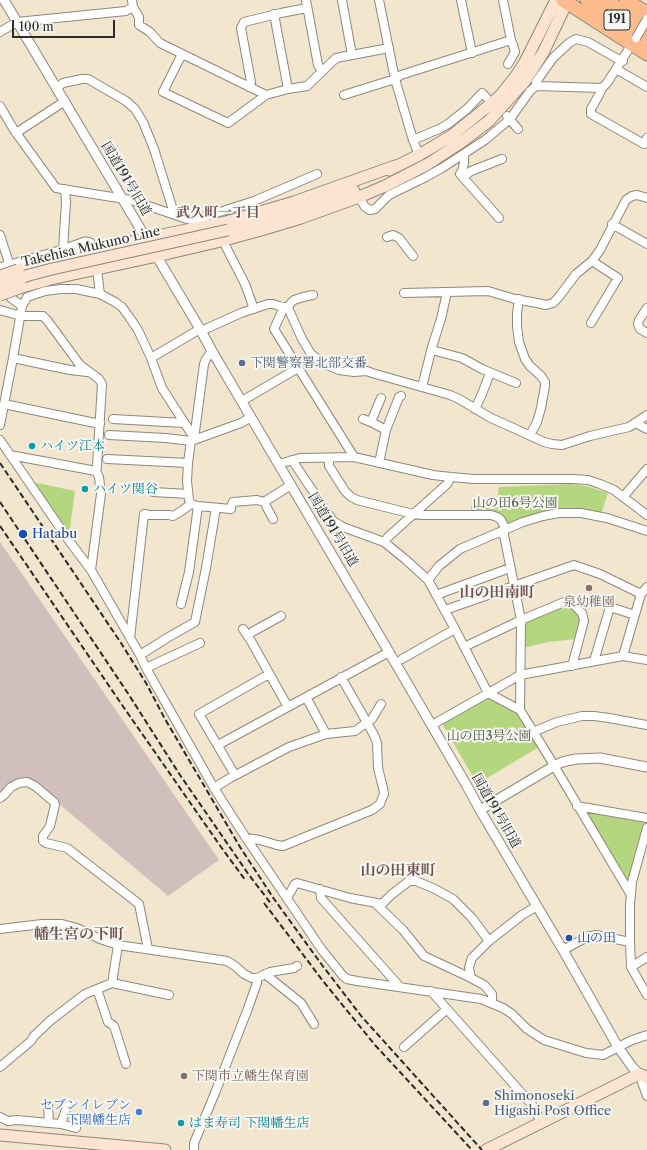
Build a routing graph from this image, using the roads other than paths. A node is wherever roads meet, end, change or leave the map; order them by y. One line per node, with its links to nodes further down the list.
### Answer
1 (4, 0): 15 (street, 国道191号旧道)
2 (342, 0): 24 (street)
3 (379, 0): 20 (street)
4 (461, 0): 21 (street)
5 (503, 0): 18 (street)
6 (586, 0): 19 (highway, 191)
7 (604, 0): 16 (highway, 191)
8 (626, 0): 12 (highway)
9 (564, 1): 19 (highway); 45 (main road, Takehisa Mukuno Line); 48 (main road, Takehisa Mukuno Line)
10 (133, 3): 15 (street); 22 (street)
11 (306, 4): 13 (street); 28 (street)
12 (647, 13)
13 (274, 14): 30 (street); 35 (street)
14 (647, 19): 19 (street, bridge)
15 (17, 22): 17 (street); 33 (street, 国道191号旧道)
16 (647, 26)
17 (0, 32)
18 (511, 40): 21 (street); 26 (street)
19 (638, 41): 23 (highway); 25 (street)
20 (389, 48): 24 (street); 29 (street)
21 (472, 53): 29 (street)
22 (182, 54): 30 (street); 36 (street)
23 (647, 54)
24 (352, 55): 28 (street)
25 (623, 60): 27 (street); 31 (street)
26 (508, 64)
27 (616, 69): 32 (street); 34 (street)
28 (322, 71): 35 (street)
29 (395, 79): 37 (street); 44 (street)
30 (249, 86): 36 (street)
31 (536, 86): 34 (street); 41 (street)
32 (647, 86)
33 (56, 88): 39 (street, 国道191号旧道); 58 (street)
34 (602, 88): 46 (street)
35 (288, 89): 36 (street)
36 (266, 95)
37 (344, 95)
38 (486, 97): 44 (street)
39 (65, 101): 43 (street); 55 (street, 国道191号旧道)
40 (0, 106): 43 (street)
41 (508, 117): 42 (street); 47 (street)
42 (518, 129)
43 (16, 133): 53 (street)
44 (414, 140): 48 (street)
45 (460, 143): 54 (main road); 57 (main road, Takehisa Mukuno Line)
46 (646, 143)
47 (464, 154): 52 (street); 54 (street)
48 (419, 155): 50 (main road, Takehisa Mukuno Line)
49 (502, 159): 52 (street)
50 (395, 166): 57 (main road, Takehisa Mukuno Line); 60 (main road)
51 (317, 174): 60 (street)
52 (463, 176): 59 (street)
53 (65, 189): 55 (street); 68 (street)
54 (359, 197): 67 (main road)
55 (122, 198): 58 (street); 64 (street, 国道191号旧道)
56 (647, 198): 61 (street)
57 (327, 200): 76 (main road, Takehisa Mukuno Line, bridge)
58 (173, 214): 60 (street)
59 (499, 218)
60 (193, 224): 64 (main road); 67 (street)
61 (612, 224): 65 (street); 72 (street)
62 (0, 235): 74 (street)
63 (387, 237): 71 (street)
64 (147, 238): 69 (main road); 70 (street, 国道191号旧道)
65 (647, 244)
66 (225, 245): 86 (street)
67 (197, 247): 70 (main road)
68 (63, 250): 69 (street); 74 (street)
69 (94, 250): 73 (street); 74 (main road)
70 (157, 256): 73 (main road); 90 (street, 国道191号旧道)
71 (413, 256)
72 (592, 261): 82 (street); 89 (street)
73 (114, 265): 75 (main road)
74 (6, 269): 83 (street)
75 (97, 269): 78 (street); 80 (main road, bridge)
76 (0, 285)
77 (447, 292): 79 (street); 82 (street); 92 (street)
78 (100, 294): 83 (street); 95 (street)
79 (404, 294)
80 (0, 295)
81 (313, 295): 84 (street)
82 (519, 299): 116 (street)
83 (22, 306): 88 (street)
84 (286, 308): 86 (street); 96 (street); 100 (street)
85 (647, 308): 91 (street)
86 (254, 309): 90 (street)
87 (3, 311): 88 (street)
88 (20, 316): 94 (street); 97 (street)
89 (591, 323)
90 (201, 330): 93 (street, 国道191号旧道); 95 (street)
91 (647, 333)
92 (432, 350): 98 (street); 100 (street)
93 (212, 351): 103 (street, 国道191号旧道); 117 (street)
94 (13, 358): 97 (street); 104 (street)
95 (151, 358): 109 (street)
96 (298, 368): 103 (street); 122 (street)
97 (88, 372): 111 (street)
98 (490, 372): 99 (street); 105 (street)
99 (516, 383)
100 (422, 387): 105 (street)
101 (401, 396): 114 (street)
102 (381, 398): 114 (street)
103 (242, 401): 107 (street, 国道191号旧道)
104 (4, 404): 111 (street); 112 (street)
105 (475, 409): 116 (street)
106 (647, 415): 110 (street)
107 (251, 417): 117 (street); 126 (street, 国道191号旧道)
108 (113, 419): 109 (street)
109 (184, 423): 117 (street)
110 (635, 423): 113 (street); 116 (street)
111 (100, 424): 128 (street)
112 (0, 425)
113 (647, 429)
114 (386, 430): 125 (street)
115 (109, 435): 117 (street)
116 (530, 435)
117 (193, 438): 124 (street)
118 (0, 440): 119 (street)
119 (10, 455): 128 (street); 144 (street)
120 (106, 458): 124 (street)
121 (329, 458): 122 (street); 123 (street); 137 (street)
122 (354, 458): 125 (street)
123 (292, 460): 126 (street); 142 (street)
124 (188, 463): 132 (street)
125 (379, 463): 129 (street)
126 (279, 464): 130 (street, 国道191号旧道)
127 (647, 469): 133 (street)
128 (96, 471): 144 (street)
129 (451, 477): 133 (street); 137 (street)
130 (291, 485): 134 (street); 161 (street, 国道191号旧道)
131 (153, 492): 132 (street)
132 (188, 494): 135 (street)
133 (623, 497): 138 (street)
134 (264, 502): 136 (street); 139 (street)
135 (195, 505): 136 (street); 150 (street); 158 (street)
136 (216, 508): 162 (street)
137 (413, 514): 140 (street); 142 (street)
138 (647, 515)
139 (273, 519)
140 (504, 530): 141 (street); 143 (street); 145 (street)
141 (647, 531)
142 (384, 542): 145 (street)
143 (510, 568): 146 (street); 149 (street)
144 (91, 570): 158 (street)
145 (428, 580): 149 (street)
146 (515, 586): 148 (street); 151 (street); 154 (street)
147 (647, 587): 148 (street)
148 (641, 594): 152 (street)
149 (436, 595): 151 (street)
150 (181, 604)
151 (444, 610): 156 (street)
152 (635, 615): 163 (street); 166 (street)
153 (281, 616): 157 (street)
154 (521, 620): 160 (street); 167 (street); 170 (street)
155 (243, 629): 157 (street)
156 (455, 629): 160 (street); 164 (street)
157 (248, 636): 169 (street)
158 (130, 638): 162 (street)
159 (200, 643): 168 (street)
160 (464, 647): 172 (street)
161 (389, 652): 171 (street); 178 (street, 国道191号旧道)
162 (140, 655): 168 (street)
163 (622, 656): 165 (street); 166 (street)
164 (402, 659)
165 (647, 660)
166 (594, 661): 167 (street)
167 (572, 666): 170 (street)
168 (146, 668): 186 (street)
169 (270, 674): 175 (street); 182 (street)
170 (520, 675): 172 (street); 176 (street)
171 (341, 677): 173 (street); 177 (street)
172 (488, 693): 176 (street); 178 (street)
173 (306, 697): 175 (street); 181 (street)
174 (381, 704): 177 (street)
175 (288, 707): 182 (street)
176 (520, 710): 180 (street)
177 (367, 724): 181 (street); 192 (street)
178 (432, 725): 189 (street, 国道191号旧道)
179 (647, 725): 180 (street)
180 (533, 732): 183 (street)
181 (326, 734): 185 (street)
182 (218, 745): 185 (street)
183 (554, 766): 184 (street); 188 (street); 189 (street)
184 (647, 767)
185 (235, 775): 186 (street)
186 (214, 788): 192 (street)
187 (0, 798): 202 (street)
188 (577, 806): 190 (street); 194 (street)
189 (480, 810): 197 (street, 国道191号旧道)
190 (647, 818)
191 (647, 828): 194 (street)
192 (246, 838): 195 (street)
193 (320, 889): 195 (street); 196 (street); 211 (street)
194 (631, 896): 200 (street)
195 (287, 898): 211 (street)
196 (375, 903): 199 (street); 209 (street)
197 (537, 906): 199 (street); 203 (street, 国道191号旧道)
198 (0, 930): 201 (street)
199 (490, 941): 209 (street)
200 (630, 942): 203 (street); 206 (street)
201 (118, 945): 202 (street); 210 (street)
202 (148, 949): 208 (street)
203 (563, 950): 221 (street, 国道191号旧道)
204 (647, 957): 206 (street)
205 (297, 966): 207 (street)
206 (631, 967): 215 (street)
207 (265, 974): 208 (street); 218 (street)
208 (257, 978): 236 (street)
209 (471, 978): 216 (street)
210 (112, 982): 212 (street); 214 (street)
211 (400, 987): 213 (street)
212 (97, 989): 222 (street); 223 (street)
213 (432, 991): 216 (street); 217 (street)
214 (169, 995)
215 (647, 995)
216 (492, 1003): 221 (street)
217 (447, 1009): 220 (street); 229 (street)
218 (314, 1024)
219 (647, 1035): 221 (street)
220 (404, 1047)
221 (618, 1047): 224 (street, 国道191号旧道)
222 (126, 1064)
223 (0, 1067)
224 (643, 1076): 225 (street); 229 (main road)
225 (647, 1096)
226 (48, 1105): 230 (street)
227 (67, 1106): 231 (street)
228 (0, 1117): 230 (street)
229 (540, 1122): 237 (main road)
230 (48, 1123): 231 (street)
231 (61, 1124): 232 (street)
232 (76, 1128)
233 (0, 1135): 234 (main road)
234 (151, 1149): 235 (main road)
235 (166, 1150)
236 (194, 1150)
237 (487, 1150)

